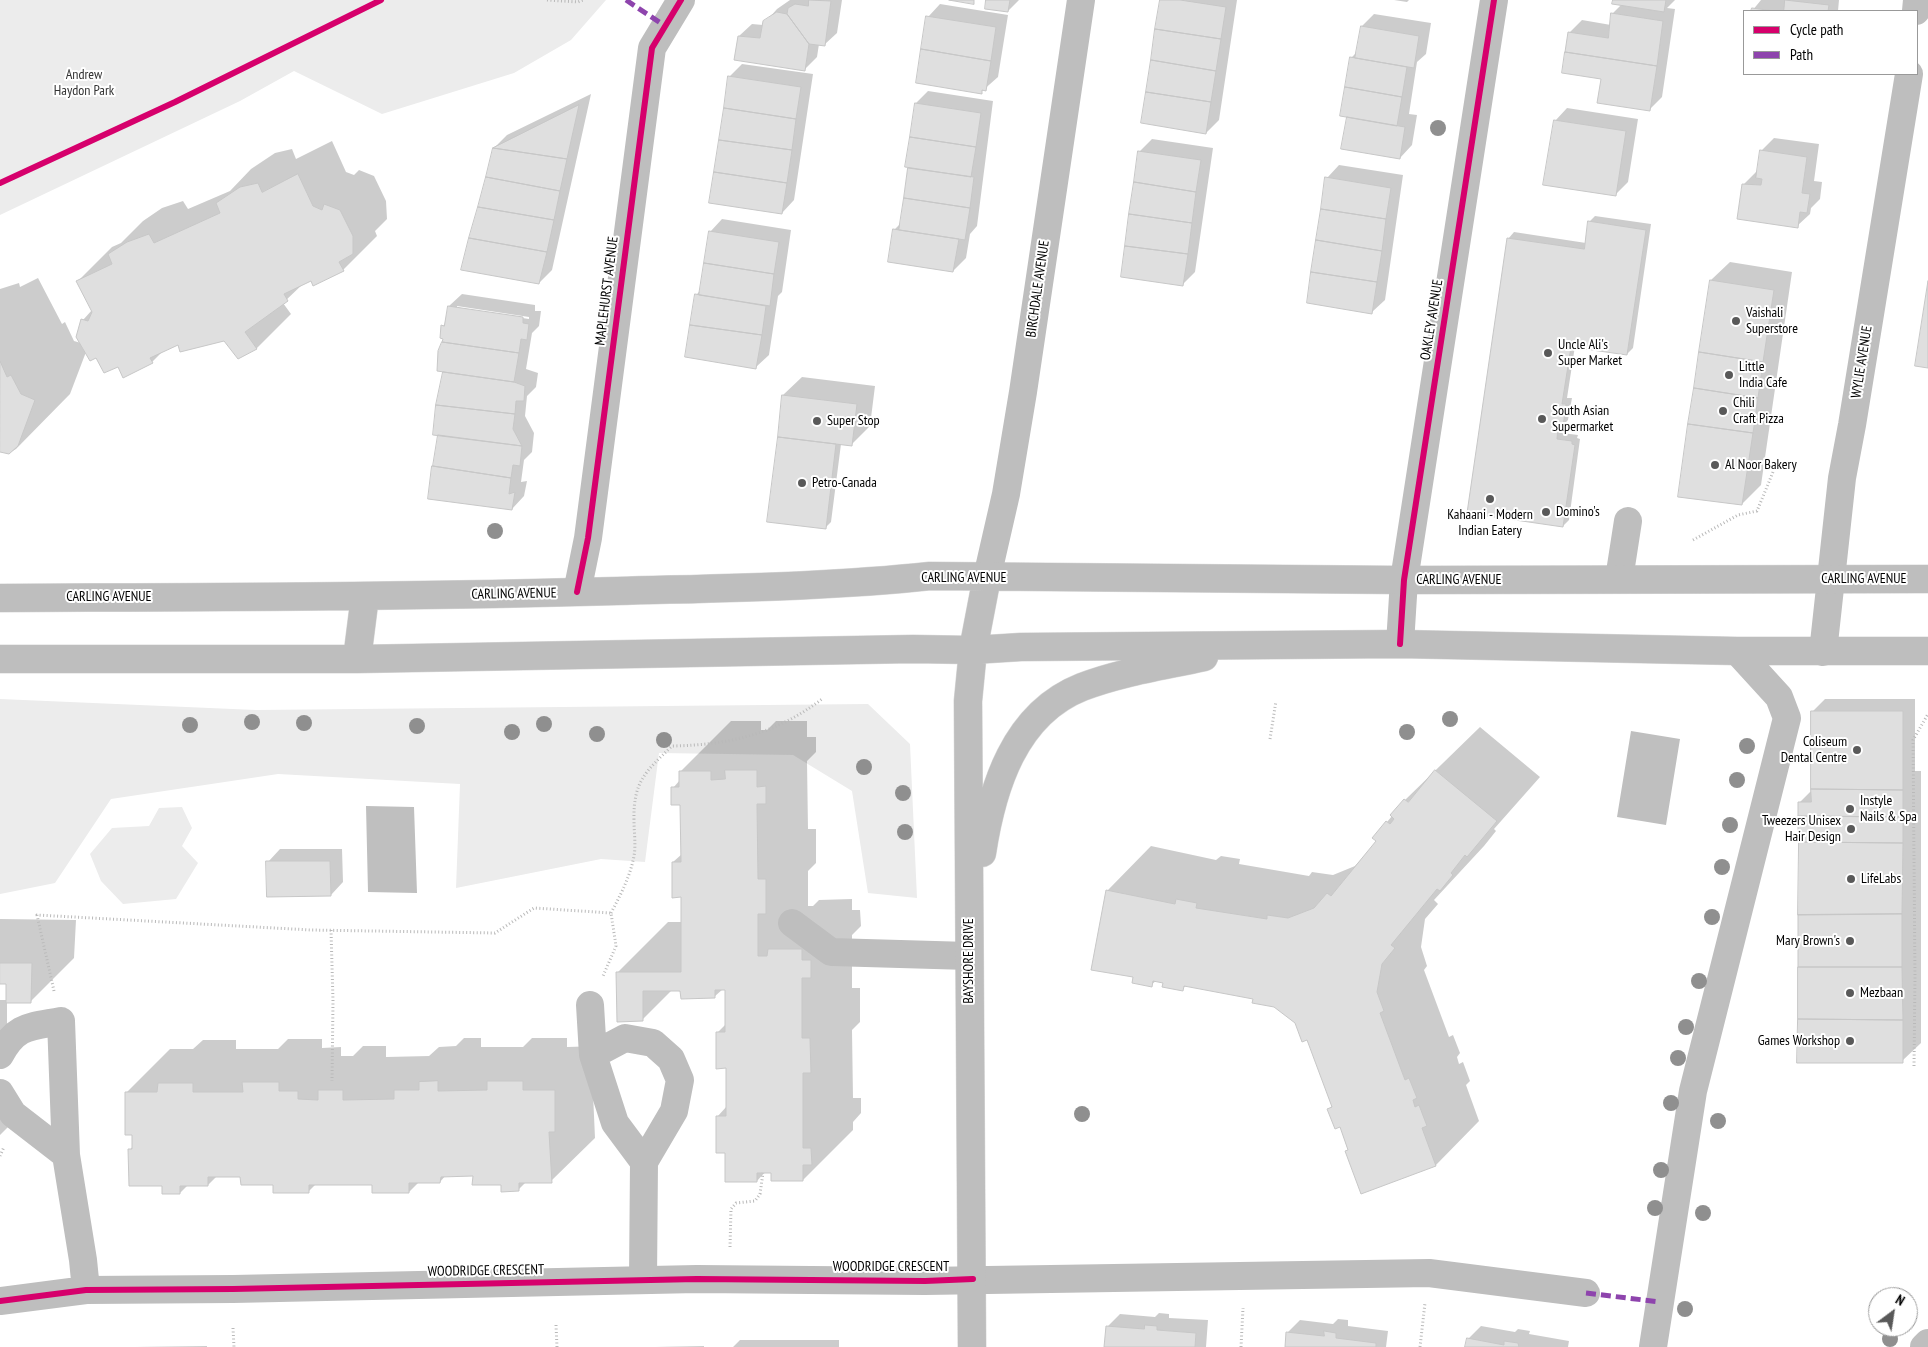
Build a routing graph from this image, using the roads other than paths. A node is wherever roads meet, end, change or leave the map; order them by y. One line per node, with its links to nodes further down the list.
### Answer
1 (681, 0): 11 (main road, MAPLEHURST AVENUE)
2 (1081, 0): 6 (main road, BIRCHDALE AVENUE)
3 (1494, 0): 10 (main road, OAKLEY AVENUE)
4 (1909, 75): 7 (main road, WYLIE AVENUE)
5 (1628, 521): 8 (main road)
6 (987, 577): 10 (main road, CARLING AVENUE); 11 (main road, CARLING AVENUE); 16 (main road, BAYSHORE DRIVE)
7 (1832, 578): 8 (main road, CARLING AVENUE); 9 (main road, CARLING AVENUE); 19 (main road, WYLIE AVENUE)
8 (1619, 579): 10 (main road, CARLING AVENUE)
9 (1928, 579)
10 (1404, 580): 14 (main road, OAKLEY AVENUE)
11 (577, 592): 12 (main road, CARLING AVENUE)
12 (365, 596): 13 (main road, CARLING AVENUE); 21 (main road)
13 (0, 598)
14 (1400, 644): 15 (main road); 18 (main road)
15 (1264, 645): 16 (main road); 23 (main road)
16 (973, 650): 21 (main road); 23 (main road, BAYSHORE DRIVE)
17 (1928, 650): 19 (main road)
18 (1737, 651): 19 (main road); 37 (main road)
19 (1823, 652)
20 (0, 659): 21 (main road)
21 (357, 659)
22 (792, 923): 23 (main road)
23 (969, 951): 30 (main road, BAYSHORE DRIVE)
24 (590, 1005): 26 (main road)
25 (0, 1055): 28 (main road)
26 (593, 1055): 29 (main road); 29 (main road)
27 (0, 1093): 28 (main road)
28 (66, 1155): 32 (main road)
29 (644, 1162): 31 (main road)
30 (973, 1278): 31 (main road, WOODRIDGE CRESCENT); 33 (main road, WOODRIDGE CRESCENT); 36 (main road, BAYSHORE DRIVE)
31 (642, 1280): 32 (main road, WOODRIDGE CRESCENT)
32 (86, 1290): 34 (main road, WOODRIDGE CRESCENT)
33 (1586, 1294)
34 (0, 1301)
35 (1928, 1343): 38 (main road)
36 (972, 1347)
37 (1653, 1347)
38 (1924, 1347)

